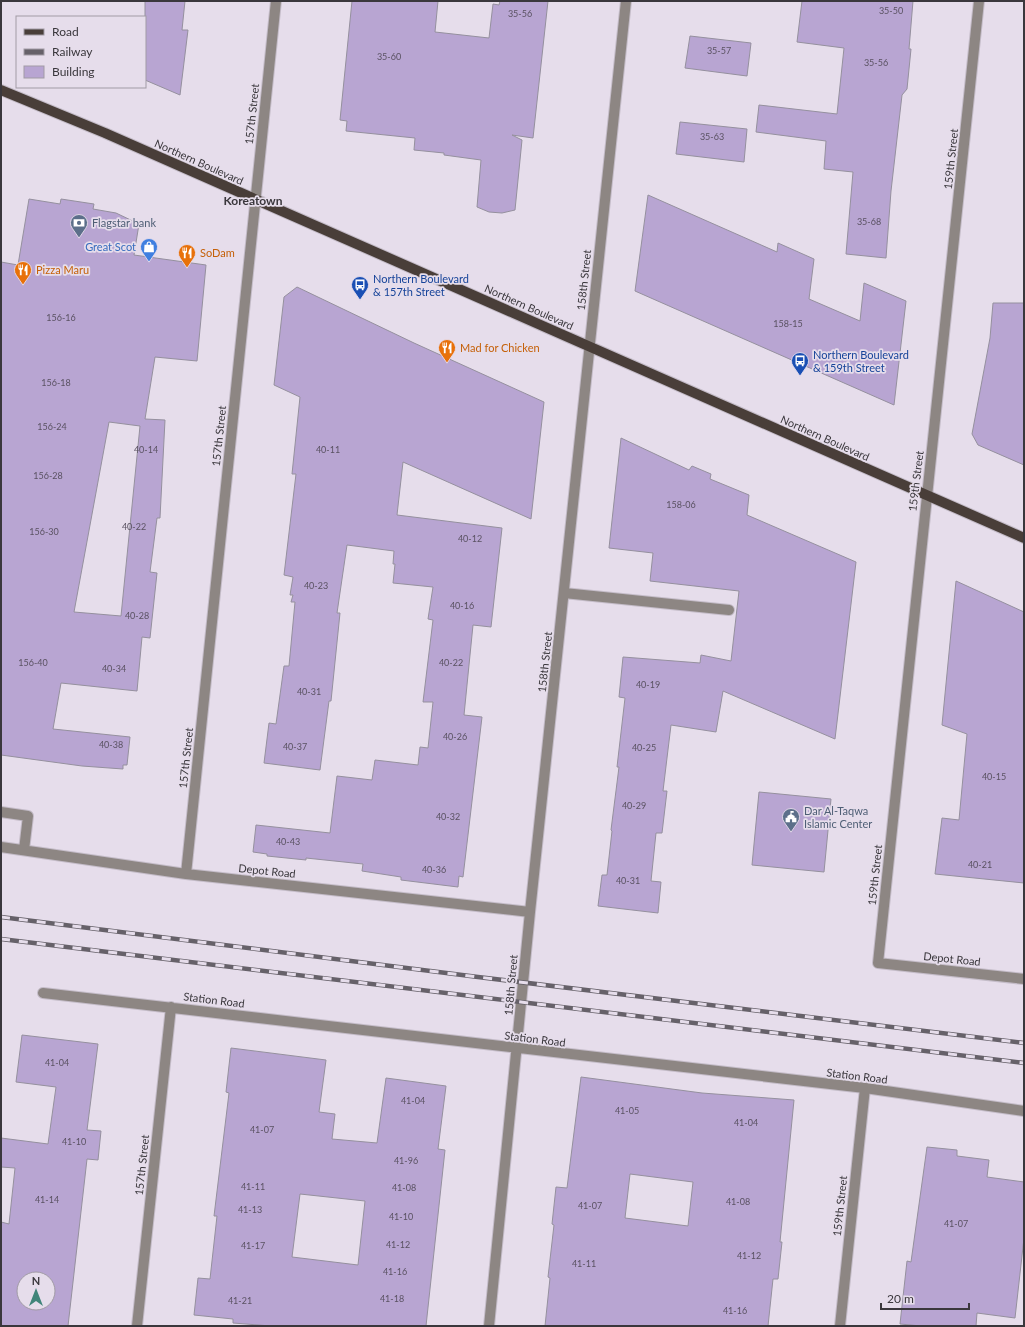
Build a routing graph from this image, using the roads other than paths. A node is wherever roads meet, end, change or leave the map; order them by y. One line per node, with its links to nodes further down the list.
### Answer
1 (276, 1): 5 (street, 157th Street)
2 (626, 1): 6 (street, 158th Street)
3 (979, 1): 7 (street, 159th Street)
4 (1, 90): 5 (main road, Northern Boulevard)
5 (256, 200): 6 (main road, Northern Boulevard); 14 (street, 157th Street)
6 (589, 346): 7 (main road, Northern Boulevard); 9 (street, 158th Street)
7 (927, 495): 8 (main road, Northern Boulevard); 16 (street, 159th Street)
8 (1024, 538)
9 (564, 593): 10 (street); 15 (street, 158th Street)
10 (730, 610)
11 (1, 812): 13 (street)
12 (1, 847): 13 (street, Depot Road)
13 (24, 850): 14 (street, Depot Road)
14 (186, 874): 15 (street, Depot Road)
15 (530, 912): 20 (street, 158th Street)
16 (878, 963): 17 (street, Depot Road)
17 (1024, 979)
18 (43, 993): 19 (street, Station Road)
19 (171, 1007): 20 (street, Station Road); 23 (street, 157th Street)
20 (517, 1048): 21 (street, Station Road); 24 (street, 158th Street)
21 (865, 1088): 22 (street, Station Road); 25 (street, 159th Street)
22 (1024, 1111)
23 (137, 1326)
24 (489, 1326)
25 (840, 1326)

